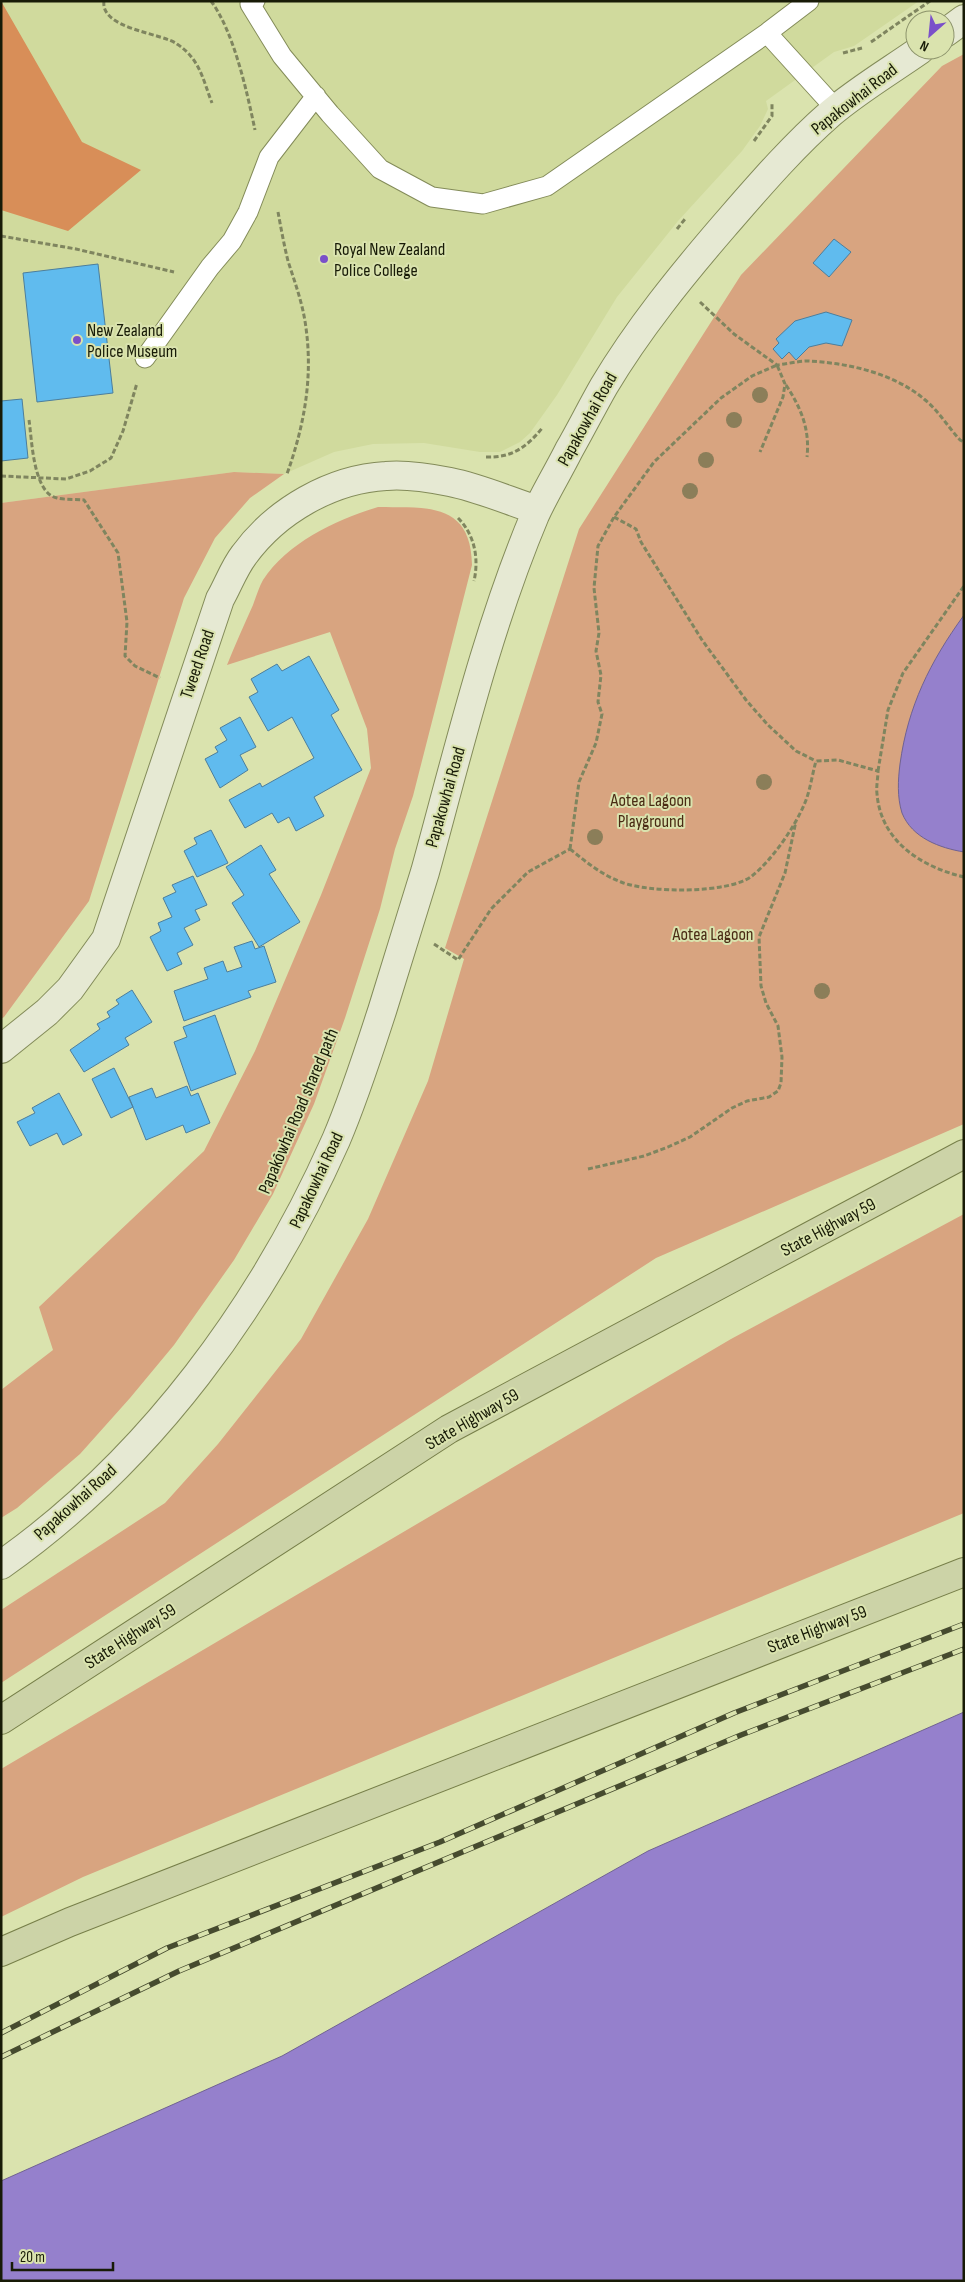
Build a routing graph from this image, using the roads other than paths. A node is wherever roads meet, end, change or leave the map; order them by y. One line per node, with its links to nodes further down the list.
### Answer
1 (809, 1): 3 (lane)
2 (251, 2): 5 (lane)
3 (767, 33): 5 (lane); 6 (lane)
4 (906, 60): 6 (street, Papakowhai Road)
5 (316, 96): 7 (lane)
6 (836, 109): 8 (street, Papakowhai Road)
7 (145, 358)
8 (537, 510): 9 (street, Tweed Road); 11 (street, Papakowhai Road)
9 (1, 1049)
10 (964, 1154): 13 (main road, State Highway 59)
11 (1, 1565)
12 (964, 1572): 14 (main road, State Highway 59)
13 (1, 1720)
14 (1, 1952)

